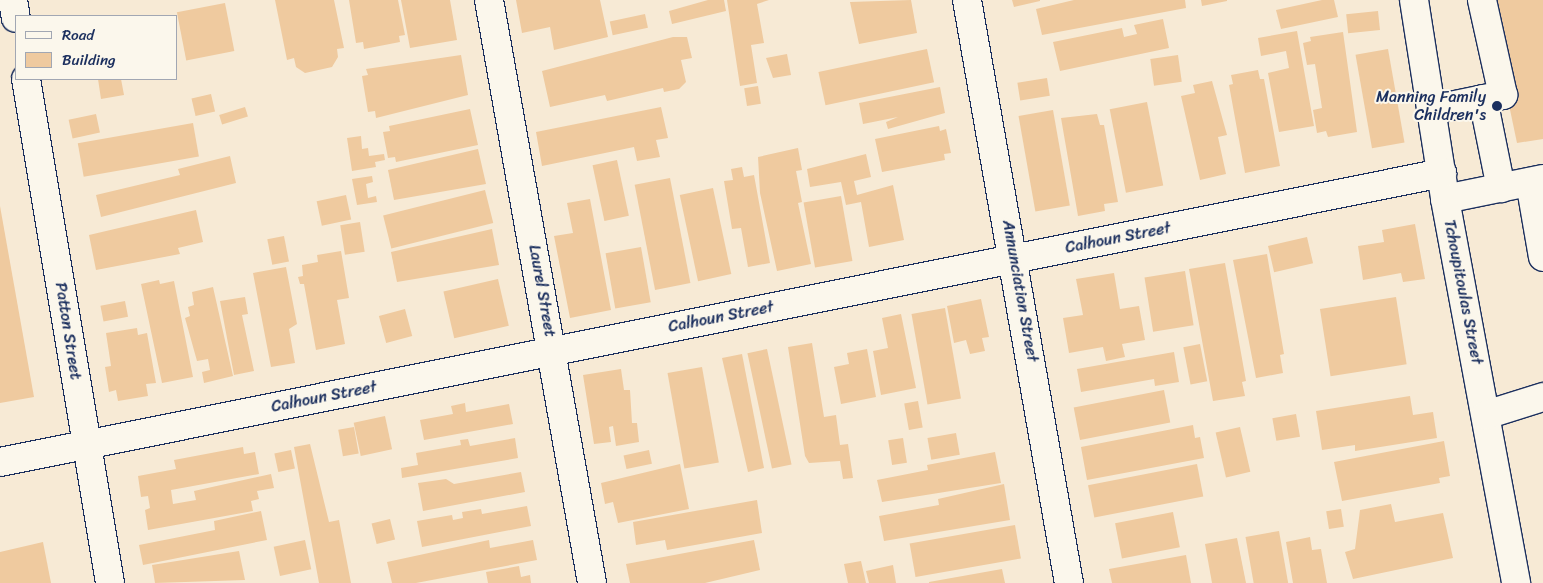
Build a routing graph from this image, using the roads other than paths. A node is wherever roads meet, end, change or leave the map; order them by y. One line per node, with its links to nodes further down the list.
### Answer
1 (13, 0): 6 (street)
2 (489, 0): 15 (street, Laurel Street)
3 (967, 0): 14 (street, Annunciation Street)
4 (1414, 0): 9 (street, Tchoupitoulas Street)
5 (1482, 0): 8 (street)
6 (16, 15)
7 (26, 80): 18 (street, Patton Street)
8 (1483, 99): 9 (street); 12 (street)
9 (1431, 110): 11 (street, Tchoupitoulas Street)
10 (1536, 180): 12 (street, Calhoun Street); 13 (street)
11 (1444, 186): 12 (street, Calhoun Street); 14 (street, Calhoun Street); 17 (street, Tchoupitoulas Street)
12 (1501, 188)
13 (1543, 257)
14 (1014, 258): 15 (street, Calhoun Street); 22 (street, Annunciation Street)
15 (553, 351): 18 (street, Calhoun Street); 21 (street, Laurel Street)
16 (1543, 397): 17 (street)
17 (1486, 415): 23 (street, Tchoupitoulas Street)
18 (87, 444): 19 (street, Calhoun Street); 20 (street, Patton Street)
19 (0, 462)
20 (110, 583)
21 (592, 583)
22 (1069, 583)
23 (1516, 583)

